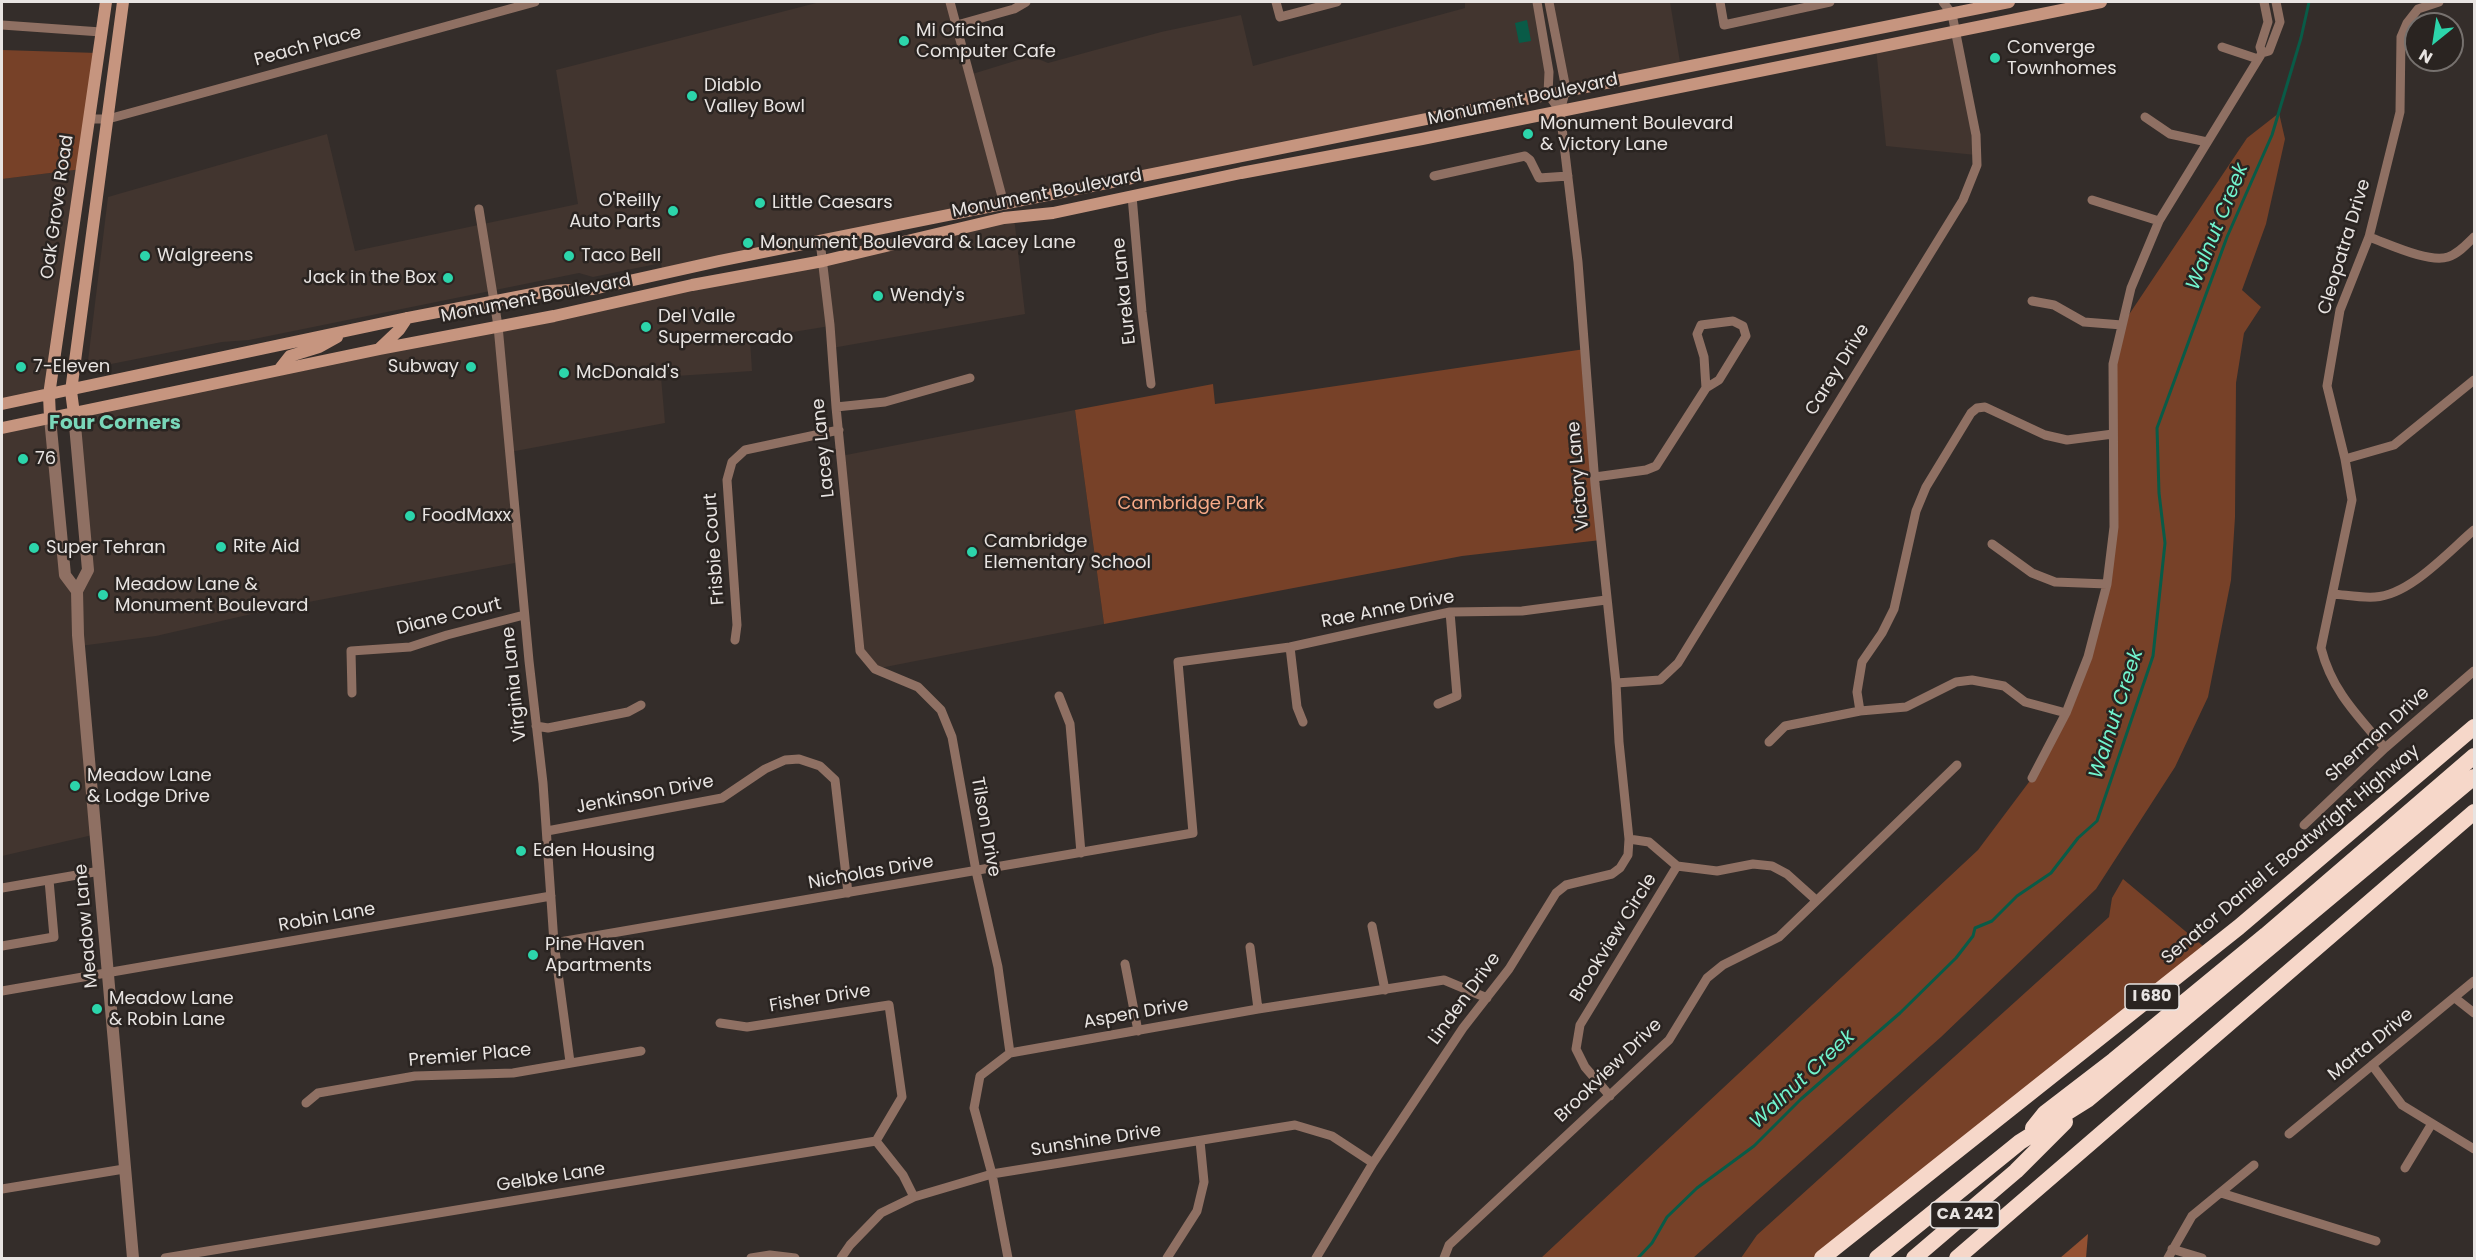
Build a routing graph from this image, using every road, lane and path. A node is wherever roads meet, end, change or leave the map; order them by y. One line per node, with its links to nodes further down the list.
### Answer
1 (106, 2): 24 (main road, Oak Grove Road)
2 (123, 2): 32 (main road, Oak Grove Road)
3 (535, 2): 19 (street, Peach Place)
4 (950, 2): 22 (street)
5 (1026, 2): 22 (street)
6 (1276, 2): 7 (street)
7 (1337, 2)
8 (1537, 2): 28 (street)
9 (1548, 2): 27 (street)
10 (1720, 2): 18 (street)
11 (1830, 2): 18 (street)
12 (1943, 2): 20 (street)
13 (2009, 2): 20 (main road, Monument Boulevard)
14 (2101, 2): 23 (main road, Monument Boulevard)
15 (2264, 2): 26 (street)
16 (2276, 2): 26 (street)
17 (2439, 2): 41 (street, Cleopatra Drive)
18 (1811, 3)
19 (510, 5): 32 (street, Peach Place)
20 (1952, 14): 23 (street, Carey Drive); 27 (main road, Monument Boulevard)
21 (2, 25): 24 (street)
22 (957, 25): 38 (street)
23 (1955, 30): 29 (main road, Monument Boulevard); 80 (street, Carey Drive)
24 (101, 32): 31 (main road, Oak Grove Road)
25 (2222, 47): 26 (street)
26 (2260, 56): 33 (street)
27 (1566, 89): 28 (main road, Monument Boulevard); 29 (street)
28 (1548, 94): 29 (street); 38 (main road, Monument Boulevard)
29 (1560, 111): 35 (street, Victory Lane); 36 (main road, Monument Boulevard)
30 (2145, 117): 33 (street)
31 (90, 119): 32 (street, Peach Place); 58 (main road, Oak Grove Road)
32 (108, 119): 57 (main road, Oak Grove Road)
33 (2207, 142): 40 (street)
34 (1434, 176): 35 (street)
35 (1568, 176): 67 (street, Victory Lane)
36 (1132, 196): 44 (main road, Monument Boulevard); 55 (street, Eureka Lane)
37 (2092, 200): 40 (street)
38 (1004, 204): 43 (main road, Monument Boulevard)
39 (479, 209): 46 (street, Virginia Lane)
40 (2159, 221): 48 (street)
41 (2369, 237): 42 (street); 66 (street, Cleopatra Drive)
42 (2475, 237)
43 (820, 242): 44 (street, Lacey Lane); 46 (main road, Monument Boulevard)
44 (823, 261): 49 (main road, Monument Boulevard); 60 (street, Lacey Lane)
45 (2032, 301): 48 (street)
46 (495, 303): 47 (main road, Monument Boulevard); 49 (street, Virginia Lane)
47 (407, 318): 50 (main road, Monument Boulevard); 51 (main road)
48 (2122, 325): 65 (street)
49 (498, 326): 51 (main road, Monument Boulevard); 75 (street, Virginia Lane)
50 (348, 330): 52 (main road); 57 (main road, Monument Boulevard)
51 (380, 348): 52 (main road, Monument Boulevard)
52 (279, 370): 61 (main road, Monument Boulevard)
53 (970, 378): 60 (street)
54 (2475, 380): 66 (street)
55 (1151, 384)
56 (1706, 388): 56 (street); 67 (street)
57 (71, 391): 58 (main road, Monument Boulevard); 61 (main road, Oak Grove Road)
58 (49, 395): 59 (main road, Monument Boulevard); 62 (main road, Oak Grove Road)
59 (2, 404)
60 (836, 407): 64 (street, Lacey Lane)
61 (74, 414): 62 (main road, Monument Boulevard); 71 (street, Meadow Lane)
62 (50, 418): 63 (main road, Monument Boulevard); 71 (street, Meadow Lane)
63 (2, 428)
64 (839, 430): 76 (street, Frisbie Court); 78 (street, Lacey Lane)
65 (2113, 434): 70 (street); 85 (street)
66 (2345, 459): 72 (street, Cleopatra Drive)
67 (1595, 477): 73 (street, Victory Lane)
68 (2475, 530): 72 (street)
69 (1992, 544): 70 (street)
70 (2107, 585): 86 (street)
71 (77, 591): 103 (street, Meadow Lane)
72 (2333, 594): 91 (street, Cleopatra Drive)
73 (1606, 600): 74 (street, Rae Anne Drive); 80 (street, Victory Lane)
74 (1450, 612): 77 (street, Rae Anne Drive); 83 (street)
75 (525, 615): 81 (street, Diane Court); 88 (street, Virginia Lane)
76 (735, 640)
77 (1290, 647): 87 (street); 99 (street, Rae Anne Drive)
78 (860, 651): 104 (street, Tilson Drive)
79 (2475, 670): 91 (street, Sherman Drive)
80 (1616, 683): 100 (street, Victory Lane)
81 (352, 693)
82 (1059, 696): 101 (street)
83 (1438, 704)
84 (641, 705): 88 (street)
85 (1860, 711): 86 (street); 90 (street)
86 (2066, 713): 95 (street)
87 (1303, 722)
88 (536, 726): 98 (street, Virginia Lane)
89 (2475, 727): 158 (highway, Senator Daniel E Boatwright Highway / I 680)
90 (1769, 742)
91 (2385, 748): 97 (street, Sherman Drive)
92 (2475, 756): 136 (highway, I 680)
93 (1958, 765): 109 (street, Brookview Drive)
94 (2475, 777): 130 (highway, I 680)
95 (2032, 778)
96 (2475, 812): 143 (highway)
97 (2304, 825)
98 (547, 831): 107 (street, Jenkinson Drive); 108 (street, Virginia Lane)
99 (1193, 833): 101 (street, Nicholas Drive)
100 (1629, 839): 102 (street); 119 (street, Linden Drive)
101 (1081, 853): 104 (street, Nicholas Drive)
102 (1677, 866): 109 (street, Brookview Circle); 129 (street, Brookview Circle)
103 (100, 871): 105 (street); 115 (street, Meadow Lane)
104 (976, 871): 107 (street, Nicholas Drive); 126 (street, Tilson Drive)
105 (49, 880): 106 (street); 112 (street)
106 (2, 888)
107 (848, 893): 111 (street, Nicholas Drive)
108 (551, 896): 111 (street, Virginia Lane); 115 (street, Robin Lane)
109 (1816, 900): 129 (street, Brookview Drive)
110 (1372, 926): 117 (street)
111 (554, 944): 127 (street, Virginia Lane)
112 (2, 946)
113 (1250, 947): 121 (street)
114 (1125, 964): 124 (street)
115 (108, 972): 118 (street, Robin Lane); 141 (street, Meadow Lane)
116 (2475, 981): 120 (street, Marta Drive)
117 (1385, 990): 119 (street, Aspen Drive); 121 (street, Aspen Drive)
118 (2, 991)
119 (1486, 998): 138 (street, Linden Drive)
120 (2455, 998): 122 (street); 128 (street, Marta Drive)
121 (1258, 1009): 124 (street, Aspen Drive)
122 (2475, 1013)
123 (720, 1023): 134 (street, Fisher Drive)
124 (1138, 1031): 126 (street, Aspen Drive)
125 (641, 1051): 127 (street, Premier Place)
126 (1010, 1053): 142 (street, Aspen Drive)
127 (570, 1062): 131 (street, Premier Place)
128 (2372, 1065): 132 (street); 133 (street, Marta Drive)
129 (1610, 1096): 157 (street, Brookview Drive)
130 (2087, 1100): 136 (highway, I 680); 160 (highway, CA 242)
131 (306, 1103)
132 (2432, 1125): 137 (street); 140 (street)
133 (2289, 1134)
134 (876, 1141): 146 (street); 150 (street, Gelbke Lane)
135 (1200, 1141): 138 (street, Sunshine Drive); 142 (street, Sunshine Drive); 155 (street)
136 (2020, 1142): 159 (highway, I 680)
137 (2475, 1149)
138 (1373, 1163): 156 (street, Linden Drive)
139 (2254, 1165): 145 (street)
140 (2406, 1168)
141 (124, 1169): 144 (street); 149 (street, Meadow Lane)
142 (992, 1174): 146 (street, Sunshine Drive); 154 (street, Aspen Drive)
143 (2053, 1176): 161 (highway); 162 (highway)
144 (2, 1189)
145 (2221, 1193): 147 (street); 148 (street)
146 (914, 1197): 153 (street, Sunshine Drive)
147 (2376, 1242)
148 (2170, 1254): 163 (street)
149 (133, 1258)
150 (165, 1258)
151 (751, 1258): 152 (street)
152 (795, 1258)
153 (841, 1258)
154 (1008, 1258)
155 (1167, 1258)
156 (1316, 1258)
157 (1444, 1258)
158 (1822, 1258)
159 (1877, 1258)
160 (1914, 1258)
161 (1957, 1258)
162 (1973, 1258)
163 (2202, 1258)

